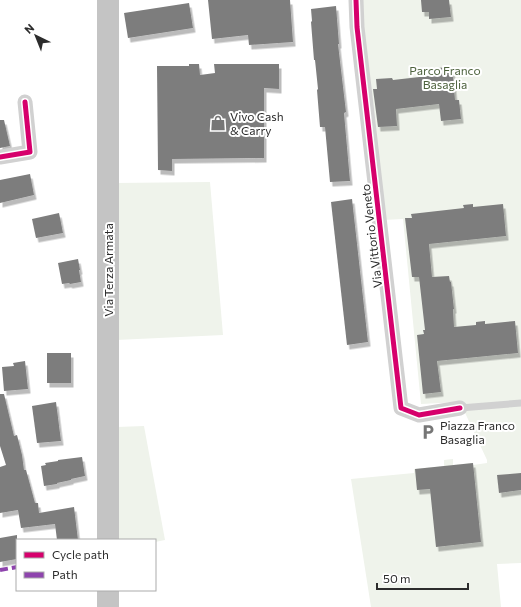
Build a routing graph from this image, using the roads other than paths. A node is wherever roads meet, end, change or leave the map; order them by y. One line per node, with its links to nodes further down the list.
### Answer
1 (108, 0): 7 (main road, Via Terza Armata)
2 (356, 0): 6 (street, Via Vittorio Veneto)
3 (26, 102): 4 (street)
4 (0, 157)
5 (521, 403): 6 (lane)
6 (460, 408)
7 (108, 539)
8 (108, 591): 9 (main road)
9 (108, 607)

